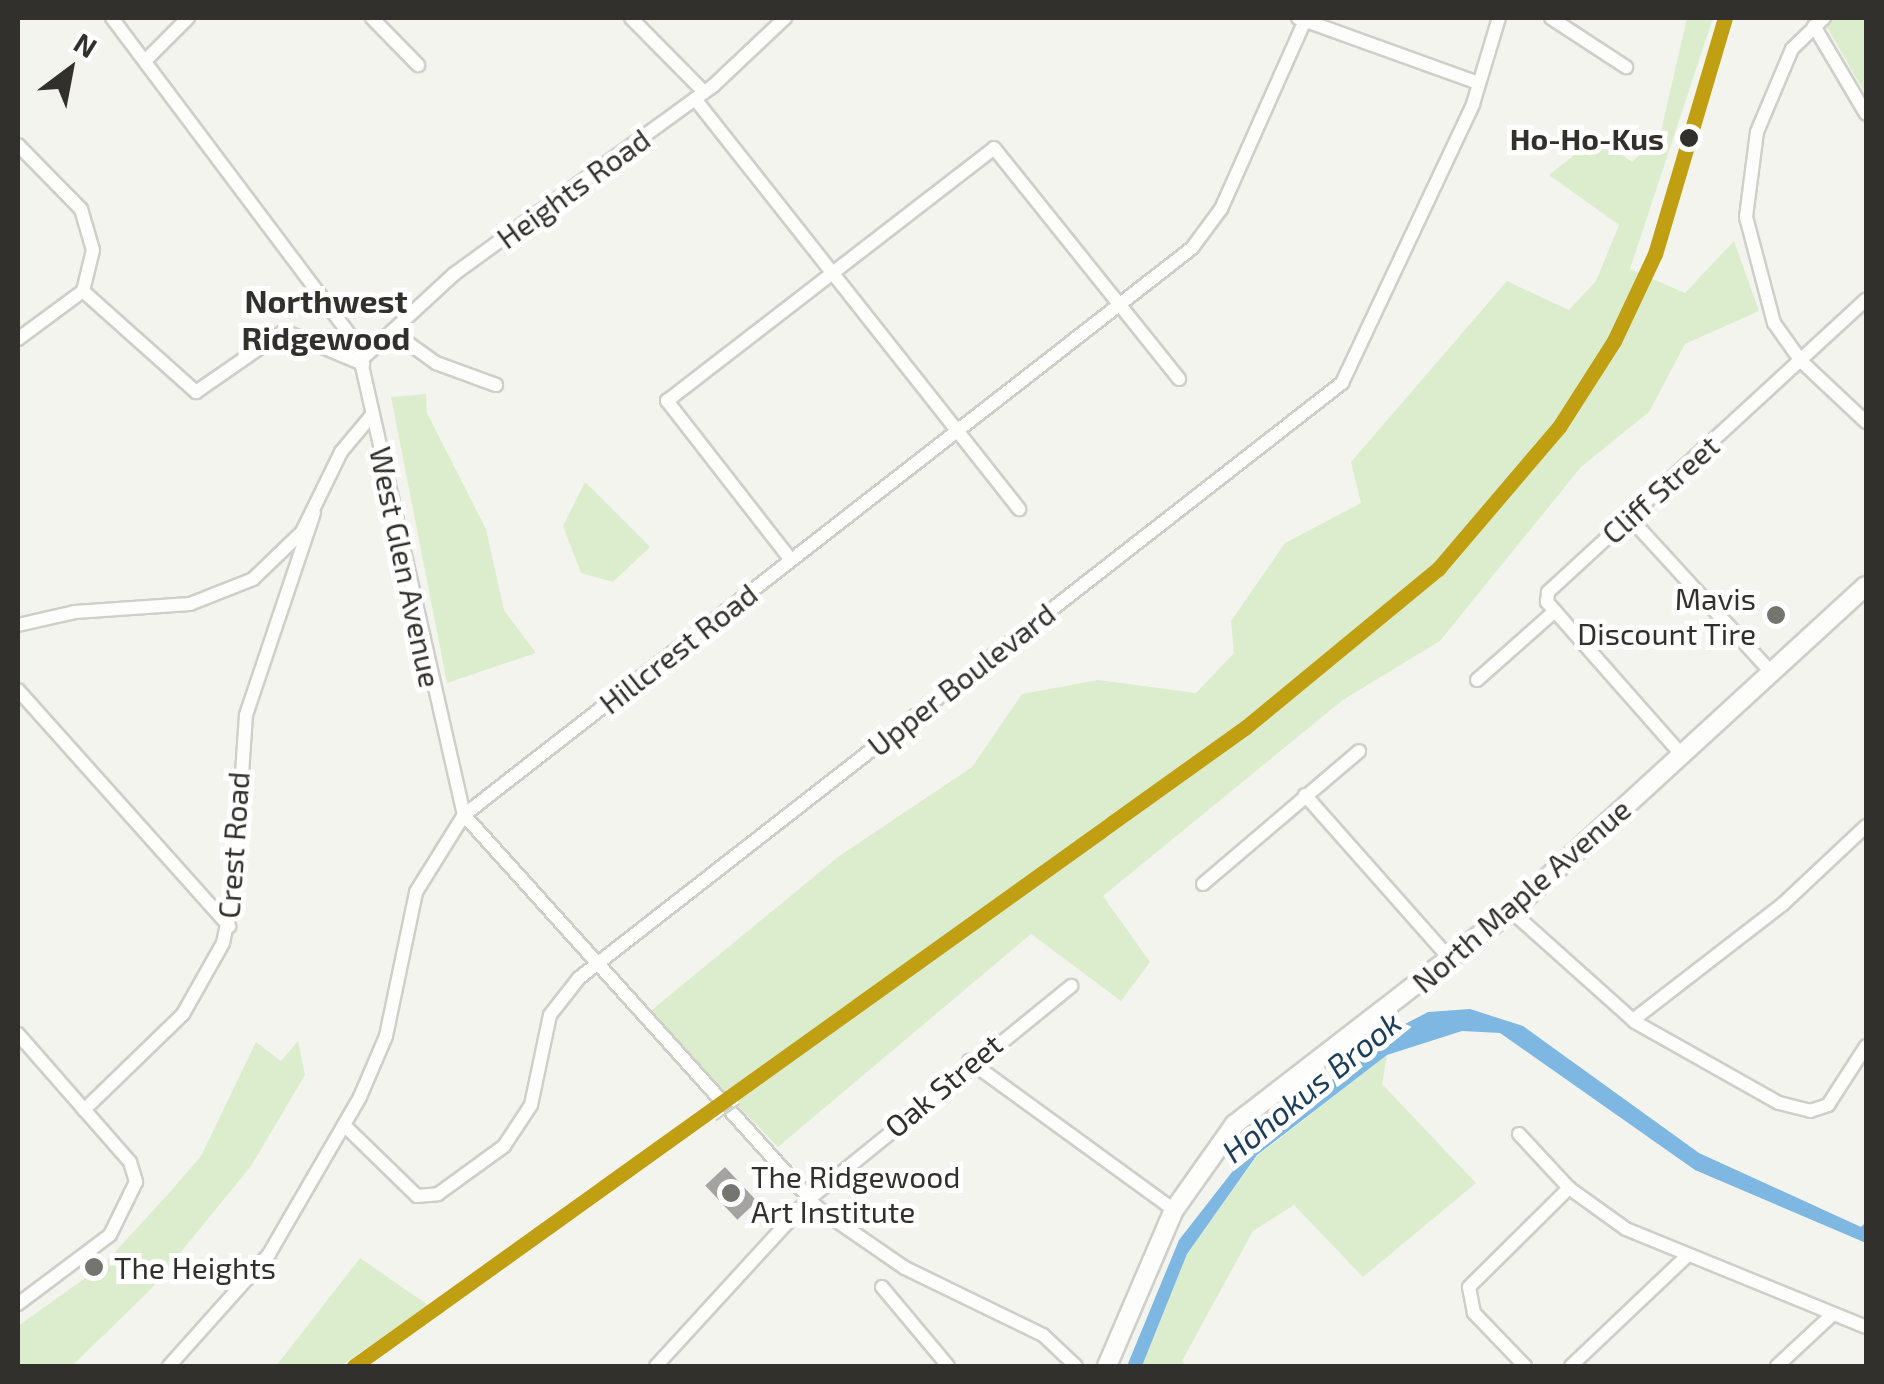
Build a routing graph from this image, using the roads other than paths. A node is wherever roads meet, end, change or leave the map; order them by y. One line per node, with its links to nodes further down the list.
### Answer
1 (112, 18): 10 (street, West Glen Avenue)
2 (188, 18): 10 (street)
3 (372, 18): 11 (street)
4 (631, 18): 14 (street)
5 (785, 18): 14 (street, Heights Road)
6 (1303, 18): 13 (street); 20 (street, Hillcrest Road)
7 (1498, 18): 13 (street, Upper Boulevard)
8 (1550, 18): 12 (street)
9 (1819, 22): 15 (street); 25 (street)
10 (145, 60): 26 (street, West Glen Avenue)
11 (418, 64)
12 (1626, 67)
13 (1479, 83): 51 (street, Upper Boulevard)
14 (700, 96): 17 (street); 23 (street, Heights Road)
15 (1866, 114)
16 (18, 145): 18 (street)
17 (831, 274): 20 (street); 31 (street); 35 (street)
18 (83, 290): 21 (street); 26 (street)
19 (1866, 300): 25 (street, Cliff Street)
20 (1117, 306): 27 (street); 31 (street, Hillcrest Road)
21 (46, 319): 22 (street); 24 (street)
22 (18, 324)
23 (393, 332): 26 (street, Heights Road); 28 (street)
24 (18, 339)
25 (1801, 361): 30 (street); 34 (street, Cliff Street)
26 (362, 362): 29 (street, West Glen Avenue)
27 (1178, 379)
28 (496, 385)
29 (372, 415): 33 (street); 45 (street, West Glen Avenue)
30 (1866, 422)
31 (954, 433): 32 (street); 35 (street, Hillcrest Road)
32 (1019, 509)
33 (314, 513): 38 (street); 49 (street, Crest Road)
34 (1629, 517): 37 (street, Cliff Street); 39 (street)
35 (790, 560): 45 (street, Hillcrest Road)
36 (1866, 586): 39 (main road, North Maple Avenue)
37 (1555, 611): 40 (street, Cliff Street); 43 (street)
38 (18, 625)
39 (1772, 673): 43 (main road, North Maple Avenue)
40 (1477, 680)
41 (18, 690): 49 (street)
42 (1359, 751): 44 (street)
43 (1682, 754): 48 (main road, North Maple Avenue)
44 (1305, 795): 47 (street); 50 (street)
45 (464, 815): 51 (street, West Glen Avenue); 58 (street, Hillcrest Road)
46 (1866, 826): 53 (street)
47 (1204, 884)
48 (1510, 911): 50 (main road, North Maple Avenue); 53 (street)
49 (228, 926): 57 (street, Crest Road)
50 (1452, 961): 62 (main road, North Maple Avenue)
51 (596, 964): 58 (street, Upper Boulevard); 61 (street, West Glen Avenue)
52 (1071, 986): 56 (street, Oak Street)
53 (1633, 1020): 55 (street)
54 (18, 1034): 57 (street)
55 (1866, 1046)
56 (970, 1061): 61 (street, Oak Street); 62 (street)
57 (84, 1110): 65 (street)
58 (344, 1125): 68 (street, Hillcrest Road)
59 (1519, 1134): 60 (street)
60 (1569, 1188): 63 (street); 73 (street)
61 (810, 1198): 69 (street, Oak Street); 71 (street, West Glen Avenue)
62 (1174, 1210): 72 (main road, North Maple Avenue)
63 (1687, 1256): 66 (street); 74 (street)
64 (882, 1287): 70 (street)
65 (18, 1304)
66 (1832, 1314): 67 (street); 75 (street)
67 (1866, 1327)
68 (170, 1366)
69 (656, 1366)
70 (948, 1366)
71 (1076, 1366)
72 (1107, 1366)
73 (1525, 1366)
74 (1571, 1366)
75 (1777, 1366)

